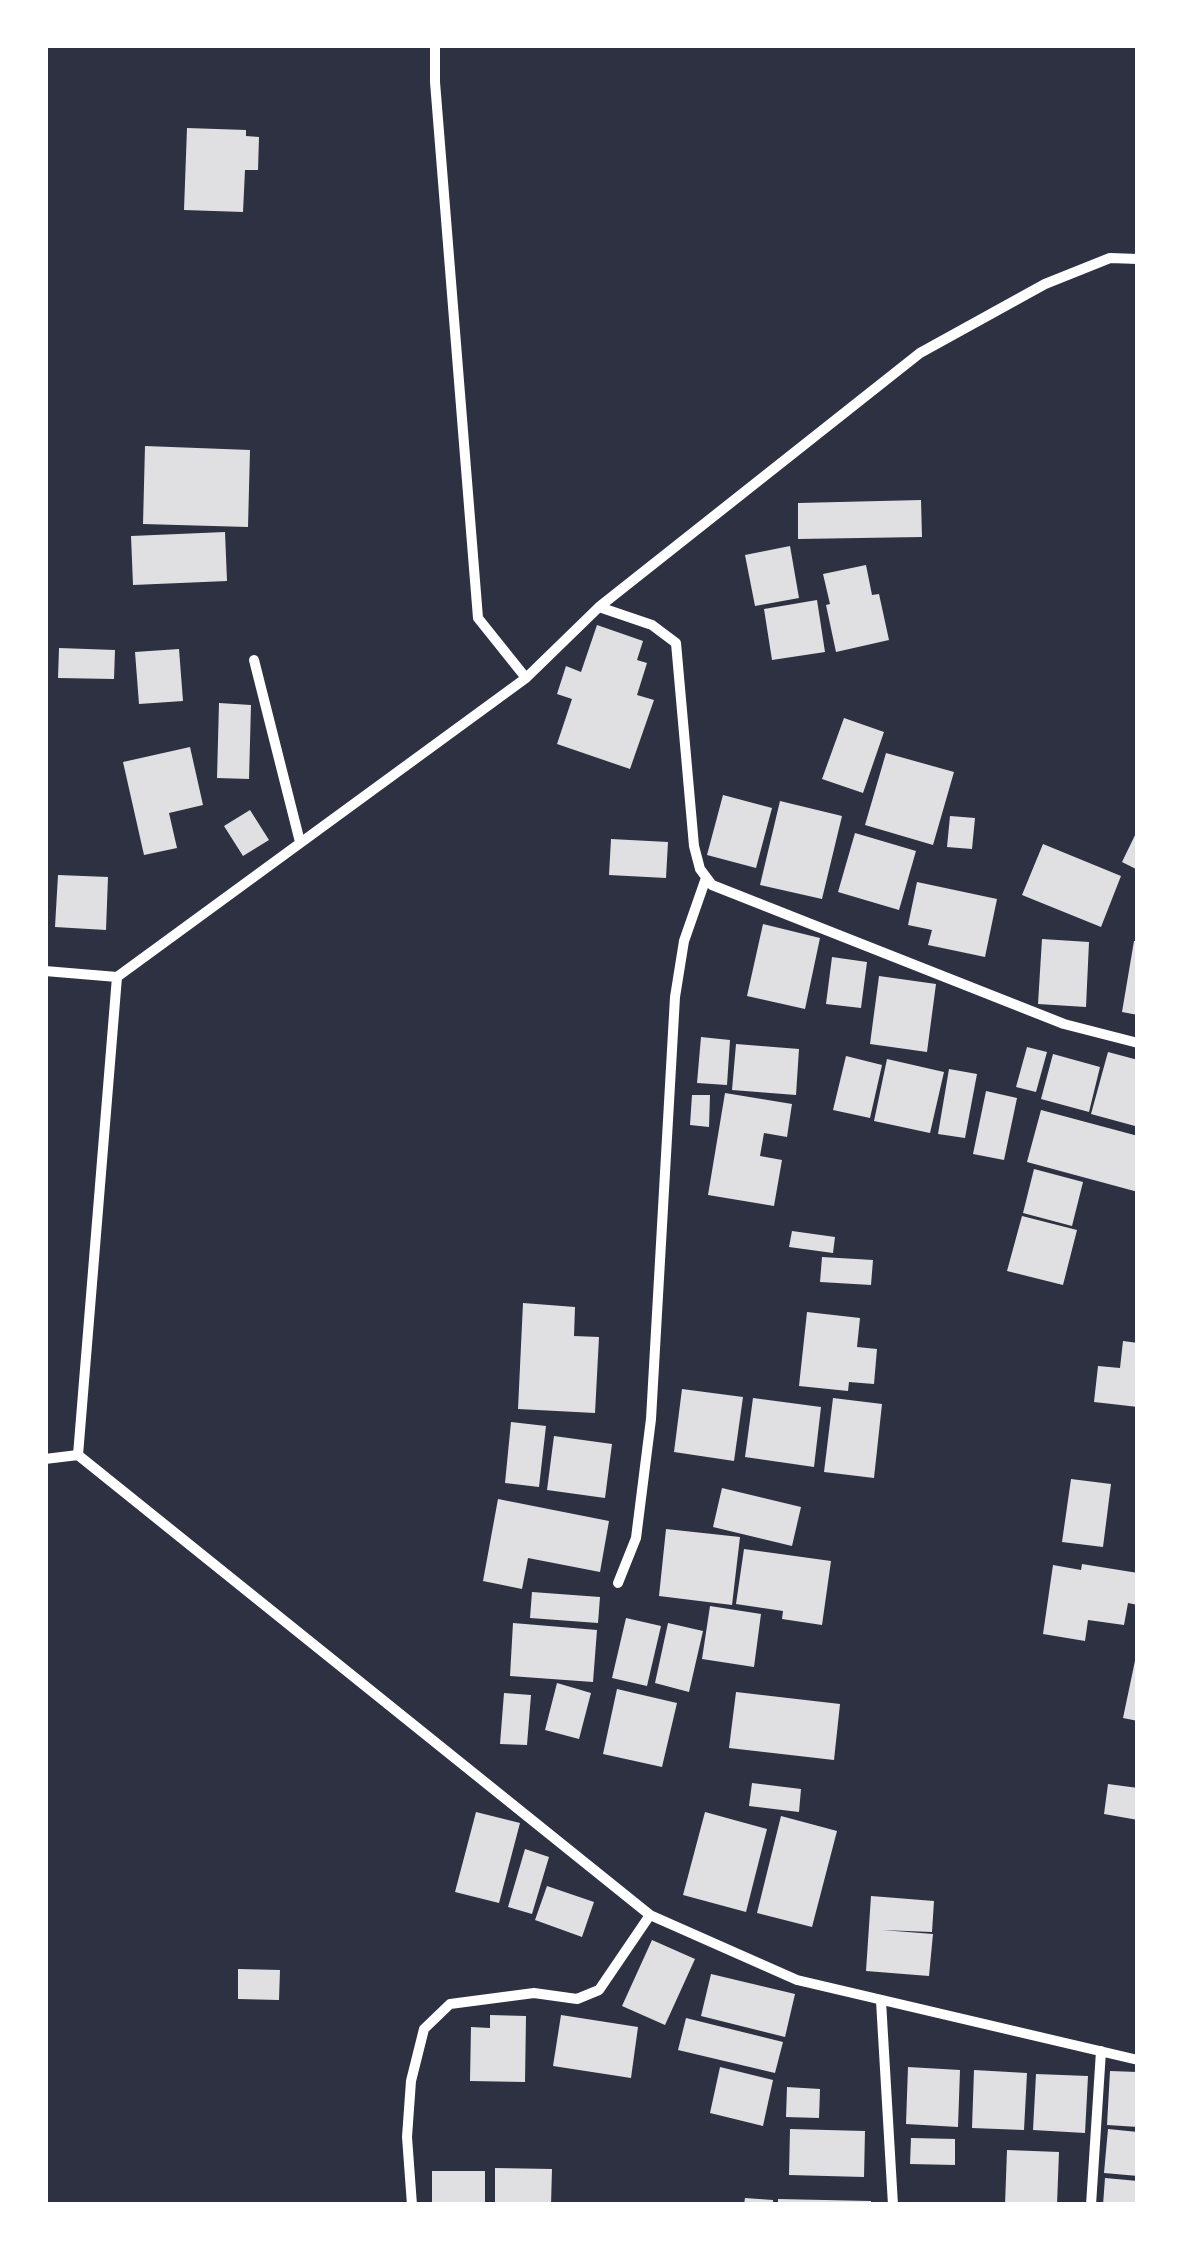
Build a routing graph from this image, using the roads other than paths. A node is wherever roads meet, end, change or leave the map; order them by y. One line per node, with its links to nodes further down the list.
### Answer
1 (435, 45): 5 (street)
2 (1138, 259): 3 (street)
3 (599, 607): 5 (street); 7 (street)
4 (254, 660): 6 (street)
5 (522, 674): 6 (street)
6 (300, 842): 9 (street)
7 (706, 878): 10 (street); 13 (street)
8 (45, 971): 9 (street)
9 (117, 976): 11 (street)
10 (1138, 1042)
11 (78, 1455): 12 (street); 14 (street)
12 (45, 1460)
13 (618, 1583)
14 (650, 1915): 15 (street); 18 (street)
15 (880, 2001): 16 (street); 19 (street)
16 (1102, 2051): 17 (street); 20 (street)
17 (1138, 2060)
18 (412, 2205)
19 (892, 2205)
20 (1090, 2205)

